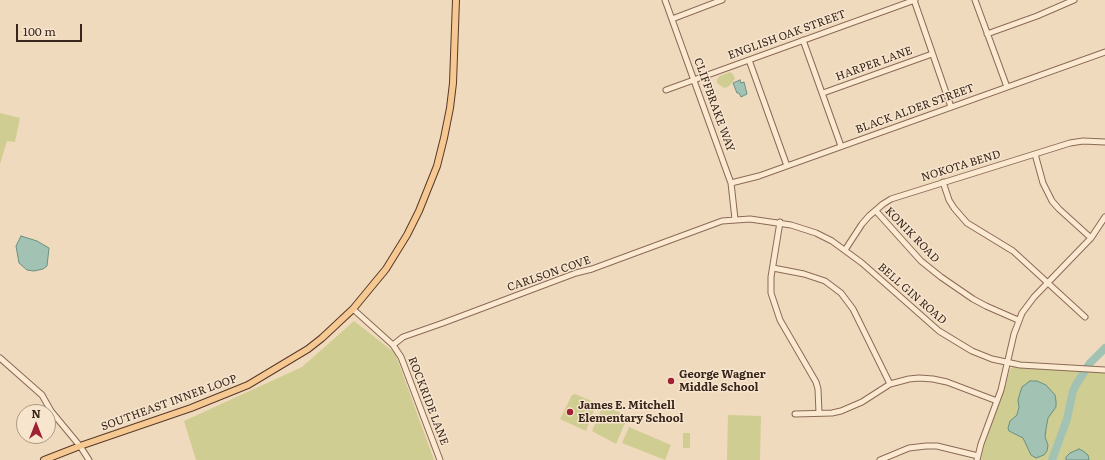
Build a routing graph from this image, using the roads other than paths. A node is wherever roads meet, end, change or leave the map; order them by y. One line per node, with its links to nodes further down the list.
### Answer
1 (456, 0): 33 (main road, SOUTHEAST INNER LOOP)
2 (665, 0): 7 (street, CLIFFBRAKE WAY)
3 (722, 0): 7 (street)
4 (914, 0): 9 (street, ENGLISH OAK STREET); 11 (street)
5 (975, 0): 8 (street)
6 (1074, 0): 8 (street)
7 (672, 19): 13 (street, CLIFFBRAKE WAY)
8 (987, 34): 14 (street)
9 (803, 40): 12 (street, ENGLISH OAK STREET); 16 (street)
10 (1105, 52): 14 (street, BLACK ALDER STREET)
11 (932, 54): 16 (street, HARPER LANE); 17 (street)
12 (749, 60): 13 (street, ENGLISH OAK STREET); 21 (street)
13 (694, 80): 15 (street, ENGLISH OAK STREET); 23 (street, CLIFFBRAKE WAY)
14 (1007, 87): 17 (street, BLACK ALDER STREET)
15 (666, 90)
16 (823, 94): 19 (street)
17 (951, 107): 19 (street, BLACK ALDER STREET)
18 (1105, 142): 20 (street, NOKOTA BEND)
19 (841, 146): 21 (street, BLACK ALDER STREET)
20 (1035, 154): 22 (street, NOKOTA BEND); 29 (street)
21 (787, 166): 23 (street, BLACK ALDER STREET)
22 (943, 182): 24 (street, NOKOTA BEND); 32 (street)
23 (731, 183): 26 (street, CLIFFBRAKE WAY)
24 (876, 211): 30 (street, NOKOTA BEND); 35 (street, KONIK ROAD)
25 (1105, 217): 29 (street)
26 (735, 219): 27 (street, BELL GIN ROAD); 28 (street, BELL GIN ROAD)
27 (780, 222): 30 (street, BELL GIN ROAD); 31 (street)
28 (714, 225): 36 (street, CARLSON COVE)
29 (1091, 238): 32 (street)
30 (845, 250): 38 (street, BELL GIN ROAD)
31 (773, 268): 40 (street); 42 (street)
32 (1048, 282): 34 (street); 35 (street)
33 (354, 309): 36 (street, ROCKRIDE LANE); 44 (main road, SOUTHEAST INNER LOOP)
34 (1085, 317)
35 (1018, 320): 38 (street)
36 (392, 344): 49 (street, ROCKRIDE LANE)
37 (0, 358): 44 (street)
38 (1007, 363): 39 (street, BELL GIN ROAD); 41 (street)
39 (1105, 370)
40 (890, 384): 41 (street); 42 (street)
41 (997, 401): 46 (street)
42 (819, 413): 43 (street)
43 (795, 414)
44 (80, 446): 47 (main road, SOUTHEAST INNER LOOP); 48 (street)
45 (895, 454): 46 (street); 50 (street); 51 (street)
46 (978, 458)
47 (44, 460)
48 (89, 460)
49 (440, 460)
50 (880, 460)
51 (897, 460)

